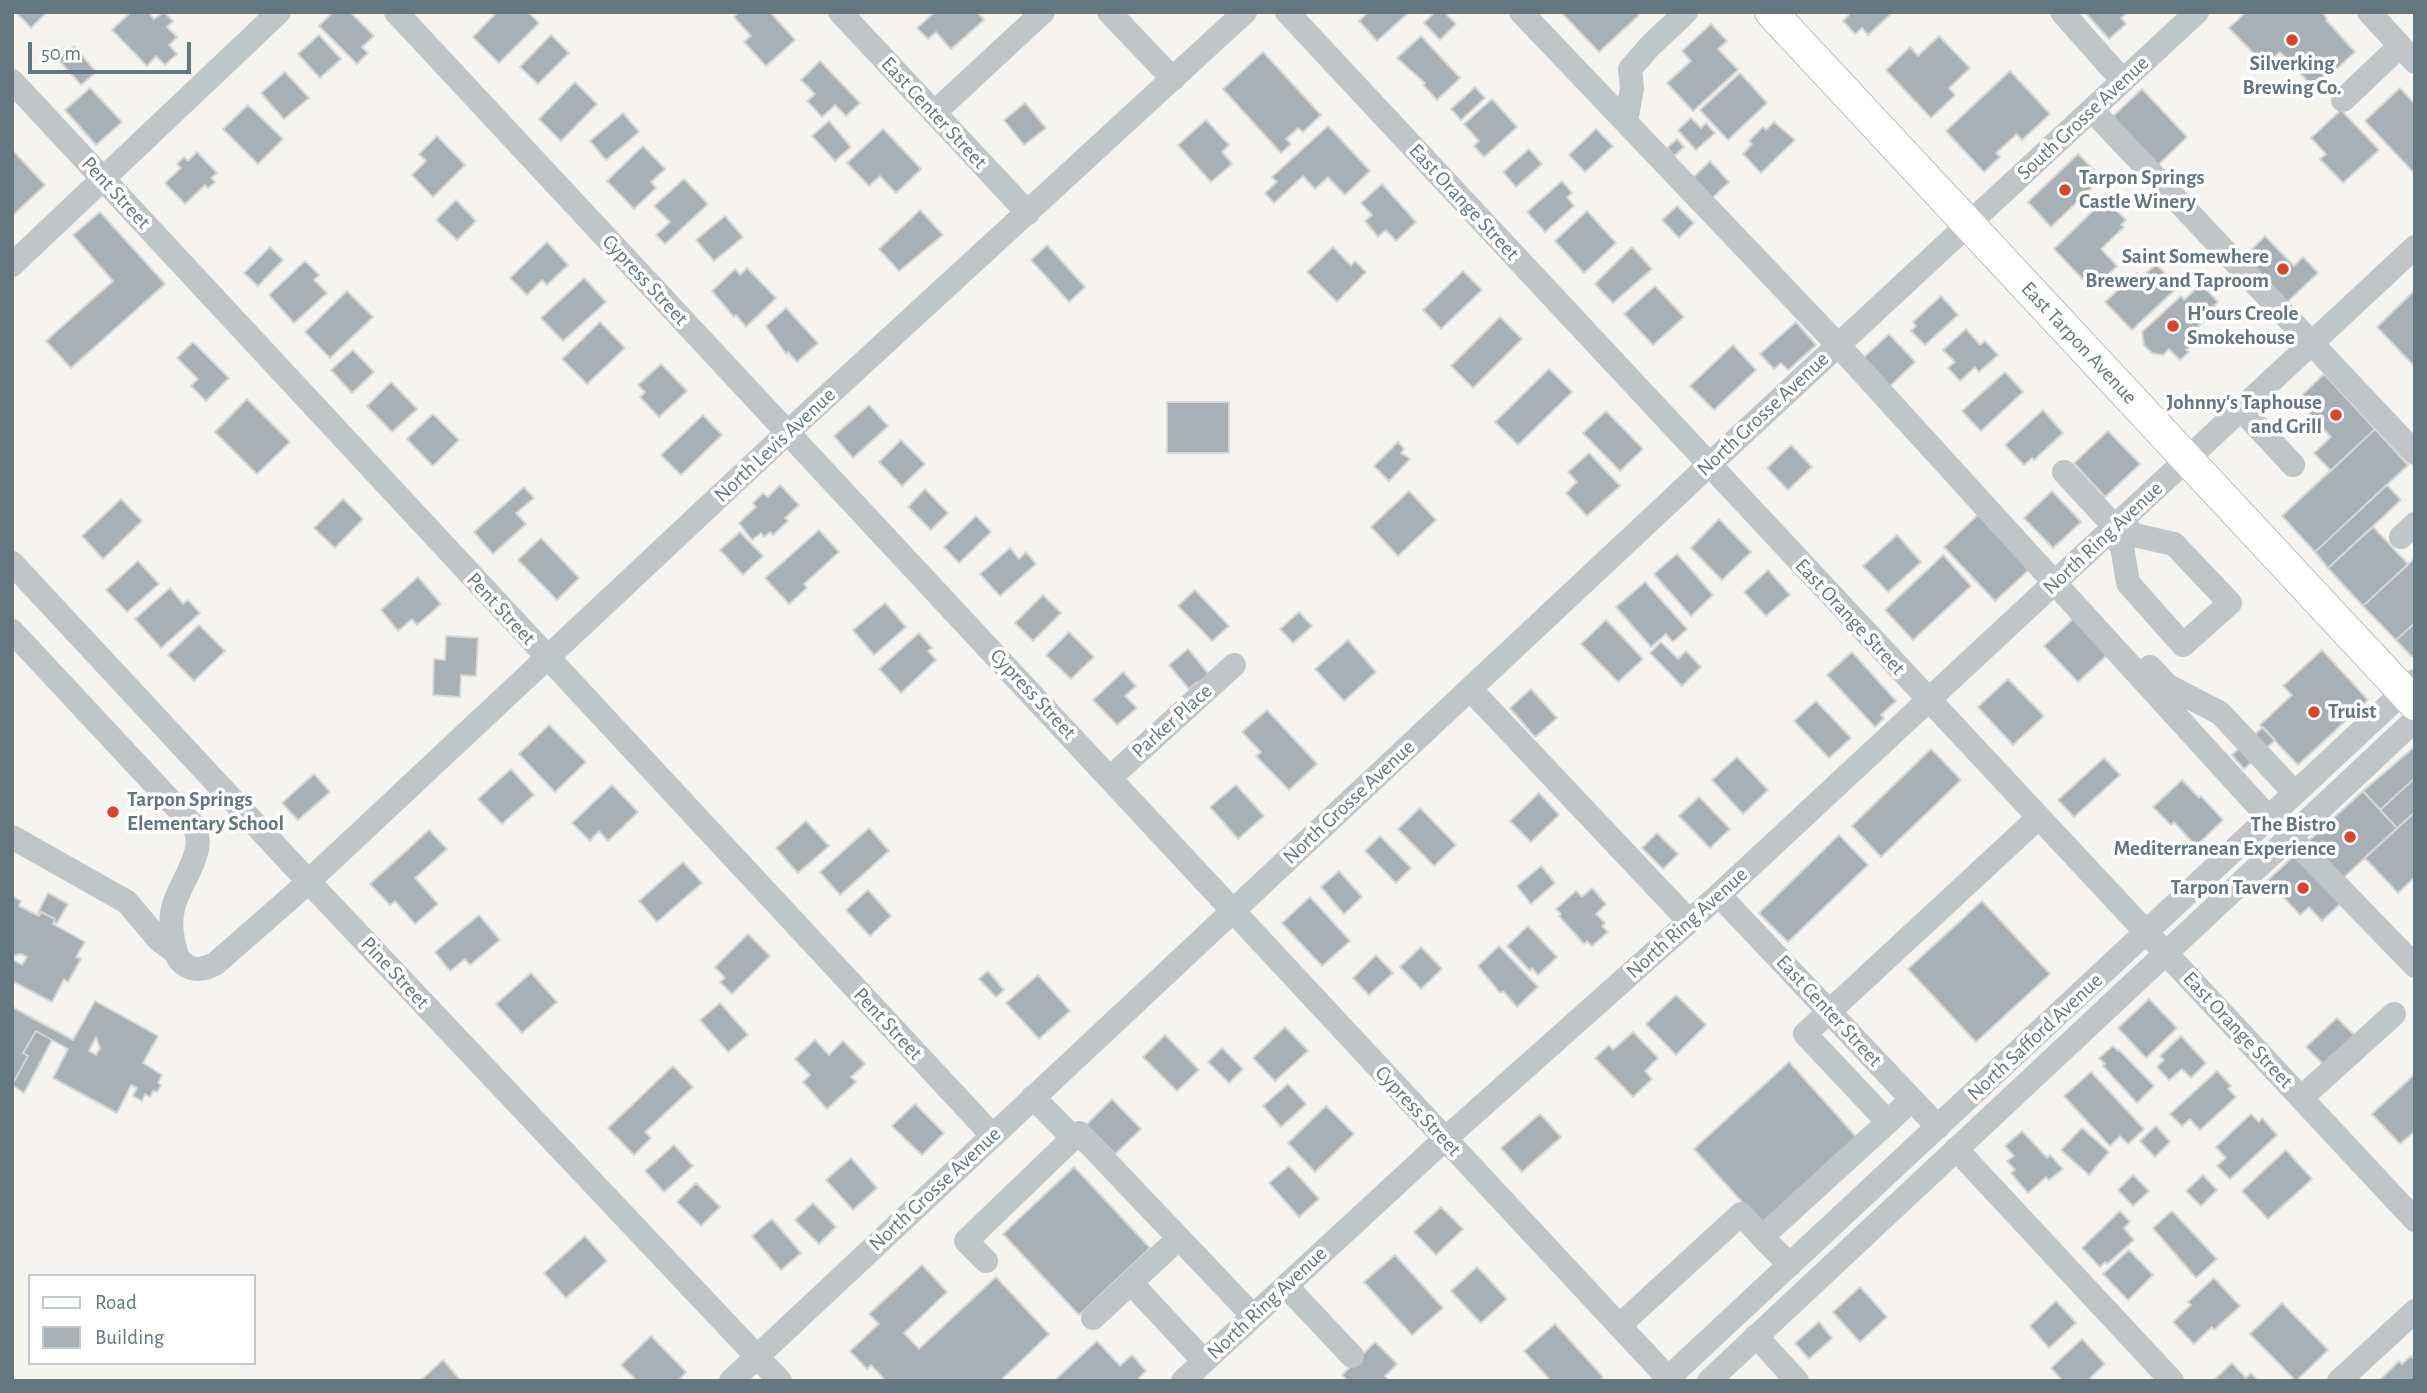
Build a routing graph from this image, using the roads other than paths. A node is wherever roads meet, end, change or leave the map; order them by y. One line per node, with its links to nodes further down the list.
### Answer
1 (279, 12): 22 (street)
2 (396, 12): 30 (street, Cypress Street)
3 (840, 12): 20 (street, East Center Street)
4 (1043, 12): 20 (street)
5 (1110, 12): 15 (street)
6 (1245, 12): 15 (street, North Levis Avenue)
7 (1287, 12): 33 (street, East Orange Street)
8 (1521, 12): 21 (street)
9 (1686, 12): 21 (street)
10 (1771, 12): 24 (main road, East Tarpon Avenue)
11 (2062, 12): 17 (street)
12 (2197, 12): 17 (street, South Grosse Avenue)
13 (2369, 12): 14 (street)
14 (2407, 54): 18 (street)
15 (1173, 79): 23 (street, North Levis Avenue)
16 (12, 81): 22 (street, Pent Street)
17 (2123, 81): 19 (street, South Grosse Avenue)
18 (2343, 100)
19 (2092, 110): 24 (street, South Grosse Avenue); 27 (street)
20 (934, 113): 23 (street, East Center Street)
21 (1626, 122): 28 (street)
22 (103, 180): 26 (street); 40 (street, Pent Street)
23 (1028, 213): 30 (street, North Levis Avenue)
24 (1969, 224): 28 (street, North Grosse Avenue); 32 (main road, East Tarpon Avenue)
25 (2415, 247): 27 (street, North Ring Avenue)
26 (12, 265)
27 (2311, 344): 29 (street, North Ring Avenue); 31 (street)
28 (1838, 345): 33 (street, North Grosse Avenue); 38 (street)
29 (2241, 409): 32 (street, North Ring Avenue); 34 (street)
30 (787, 433): 40 (street, North Levis Avenue); 45 (street, Cypress Street)
31 (2415, 453)
32 (2186, 460): 36 (street, North Ring Avenue); 43 (main road, East Tarpon Avenue)
33 (1709, 465): 42 (street, North Grosse Avenue); 44 (street, East Orange Street)
34 (2292, 465)
35 (2064, 472): 36 (street)
36 (2115, 526): 36 (street); 38 (street, North Ring Avenue)
37 (12, 563): 51 (street, Pine Street)
38 (2059, 578): 44 (street, North Ring Avenue); 46 (street); 48 (street)
39 (12, 631): 56 (street)
40 (547, 658): 51 (street, North Levis Avenue); 66 (street, Pent Street)
41 (1234, 666): 45 (street, Parker Place)
42 (1470, 689): 53 (street, North Grosse Avenue); 54 (street)
43 (2412, 699): 46 (street, North Safford Avenue); 50 (street, North Safford Avenue)
44 (1928, 701): 47 (street, East Orange Street); 52 (street, North Ring Avenue)
45 (1111, 777): 53 (street, Cypress Street)
46 (2295, 793): 48 (street, North Safford Avenue)
47 (2038, 818): 55 (street, East Orange Street); 59 (street)
48 (2269, 818): 55 (street, North Safford Avenue)
49 (12, 837): 56 (street)
50 (2290, 837): 57 (street, North Safford Avenue); 58 (street)
51 (307, 881): 56 (street, North Levis Avenue); 82 (street, Pine Street)
52 (1719, 895): 54 (street, North Ring Avenue); 59 (street, East Center Street)
53 (1233, 910): 61 (street, North Grosse Avenue); 68 (street, Cypress Street)
54 (1689, 922): 68 (street, North Ring Avenue)
55 (2147, 933): 57 (street, East Orange Street); 65 (street, North Safford Avenue)
56 (175, 952)
57 (2167, 952): 62 (street, East Orange Street); 69 (street, North Safford Avenue)
58 (2415, 966)
59 (1830, 1011): 63 (street, East Center Street); 64 (street)
60 (2394, 1014): 62 (street)
61 (1033, 1097): 66 (street, North Grosse Avenue); 67 (street)
62 (2301, 1098): 70 (street, East Orange Street)
63 (1912, 1100): 64 (street); 65 (street, East Center Street)
64 (1888, 1122): 71 (street)
65 (1938, 1127): 74 (street, North Safford Avenue)
66 (992, 1135): 82 (street, North Grosse Avenue)
67 (1073, 1138): 72 (street); 73 (street)
68 (1444, 1140): 76 (street, North Ring Avenue); 80 (street, Cypress Street)
69 (1956, 1149): 81 (street, North Safford Avenue); 91 (street)
70 (2409, 1204)
71 (1762, 1237): 74 (street); 80 (street)
72 (1179, 1238): 75 (street); 78 (street)
73 (986, 1261)
74 (1790, 1265): 85 (street, North Safford Avenue)
75 (1131, 1283): 79 (street); 84 (street)
76 (1286, 1286): 78 (street, North Ring Avenue); 83 (street)
77 (2415, 1311): 92 (street)
78 (1253, 1316): 84 (street, North Ring Avenue)
79 (1093, 1318)
80 (1619, 1326): 85 (street, Cypress Street)
81 (1756, 1336): 89 (street, North Safford Avenue); 90 (street)
82 (757, 1356): 86 (street, North Grosse Avenue); 87 (street, Pine Street)
83 (1352, 1356)
84 (1204, 1361): 88 (street, North Ring Avenue)
85 (1666, 1379)
86 (731, 1381)
87 (780, 1381)
88 (1183, 1381)
89 (1709, 1381)
90 (1797, 1381)
91 (2172, 1381)
92 (2339, 1381)

